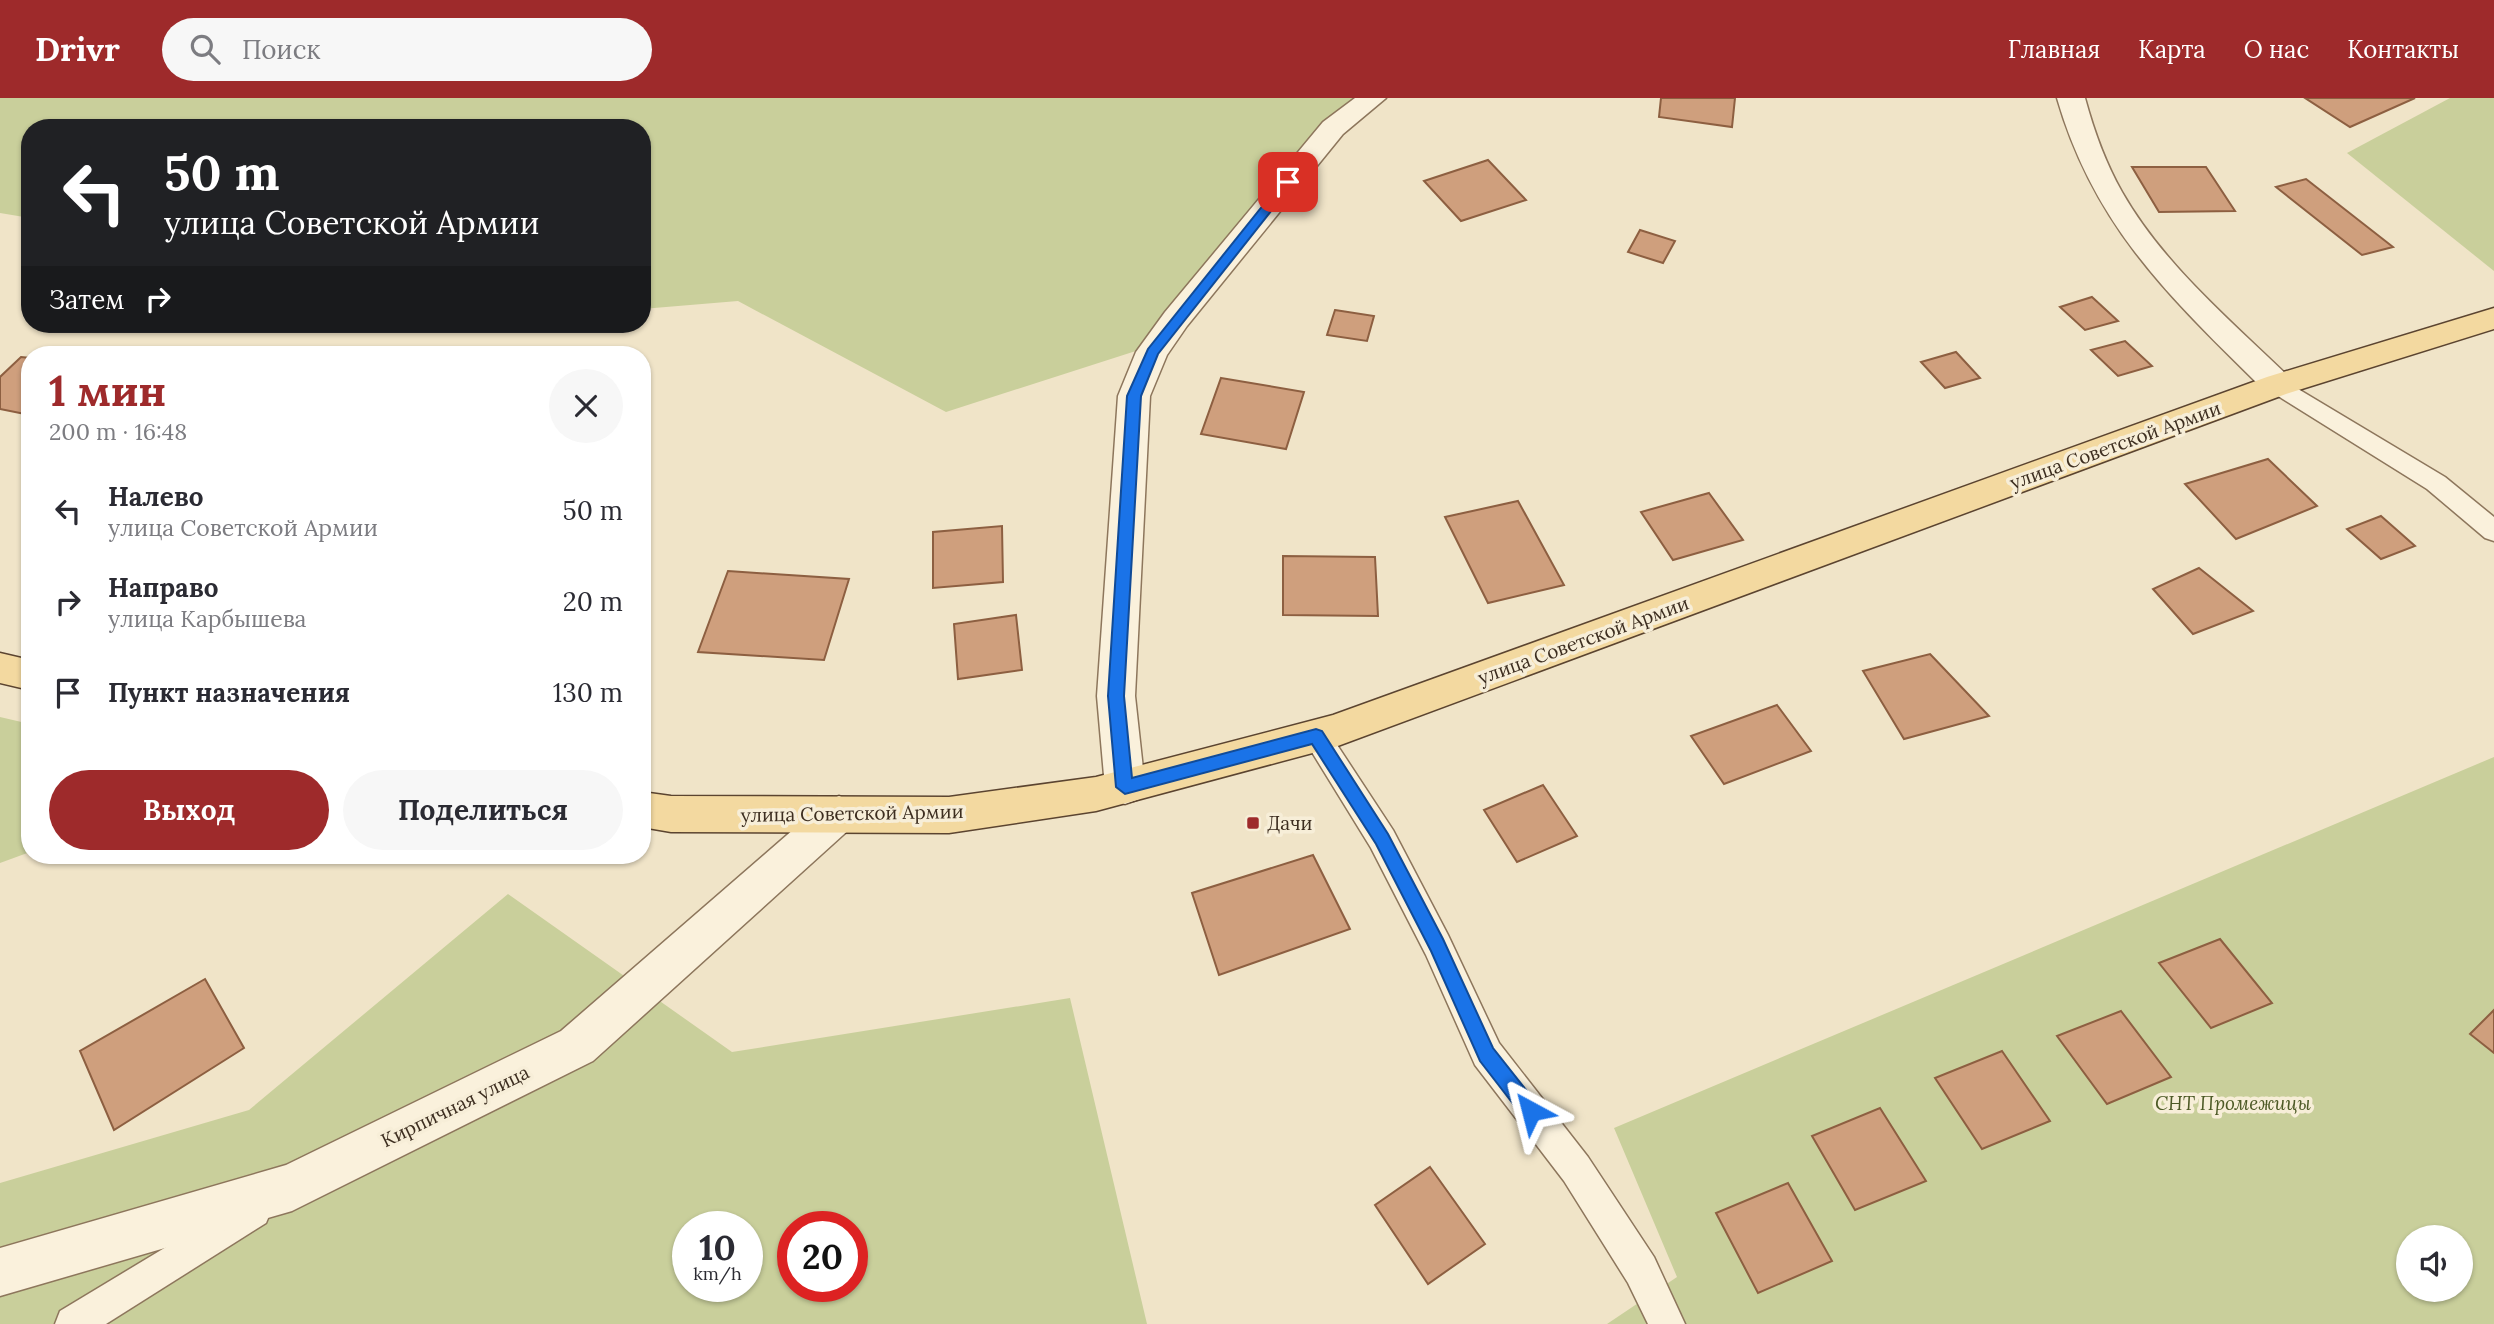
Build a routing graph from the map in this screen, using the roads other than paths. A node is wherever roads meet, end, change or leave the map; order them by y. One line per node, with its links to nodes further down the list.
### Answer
1 (1372, 98): 9 (street)
2 (2071, 98): 4 (street)
3 (2494, 318): 4 (main road, улица Советской Армии)
4 (2278, 385): 5 (lane); 8 (main road, улица Советской Армии)
5 (2494, 531)
6 (0, 668): 7 (main road)
7 (21, 673)
8 (1316, 736): 9 (main road, улица Советской Армии); 15 (lane)
9 (1125, 787): 11 (main road, улица Советской Армии)
10 (651, 811): 11 (main road, улица Советской Армии)
11 (839, 814): 12 (street, Кирпичная улица)
12 (292, 1187): 13 (street, Кирпичная улица); 14 (lane)
13 (0, 1272)
14 (72, 1324)
15 (1667, 1324)

